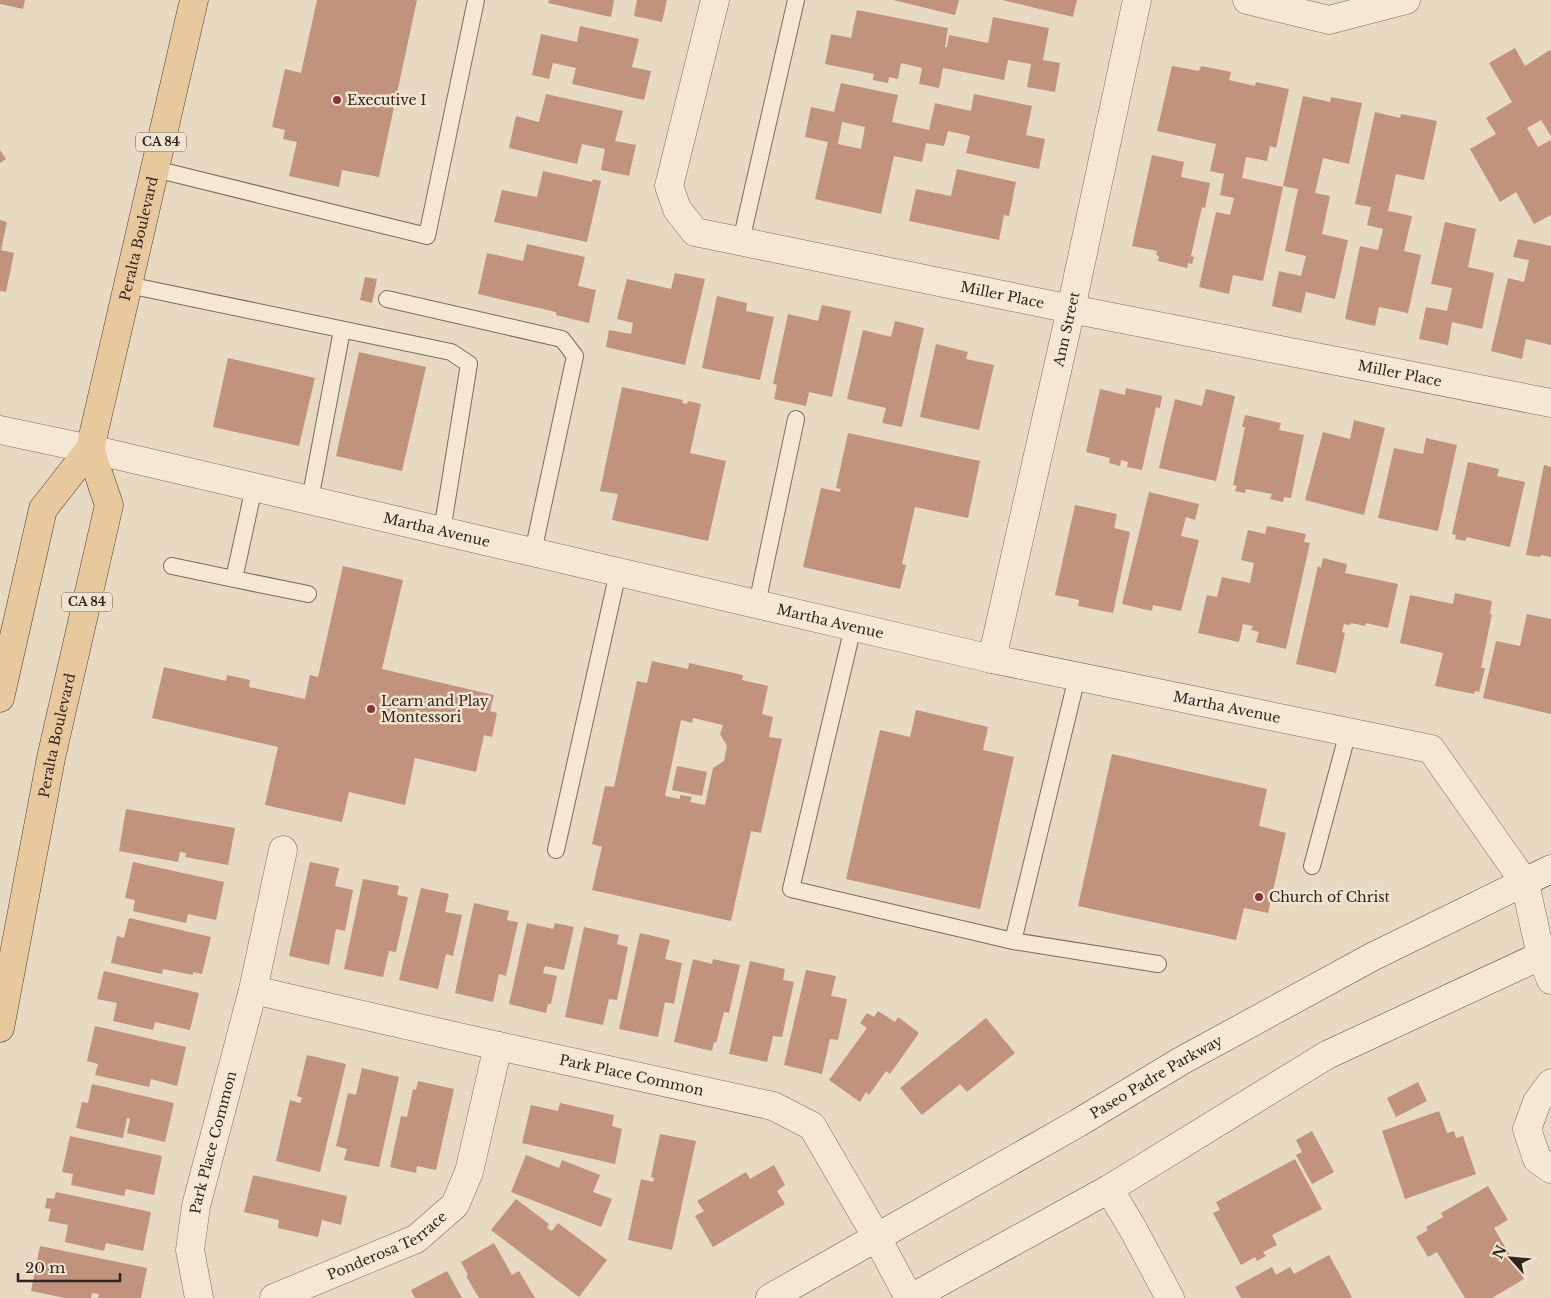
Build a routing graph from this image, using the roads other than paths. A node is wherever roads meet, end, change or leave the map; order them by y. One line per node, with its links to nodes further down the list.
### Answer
1 (194, 0): 8 (main road, Peralta Boulevard / CA 84)
2 (476, 0): 8 (lane)
3 (715, 0): 9 (street, Miller Place)
4 (796, 0): 9 (lane)
5 (1137, 0): 12 (street, Ann Street)
6 (1247, 0): 7 (street)
7 (1406, 0)
8 (155, 169): 10 (main road, Peralta Boulevard / CA 84)
9 (741, 241): 12 (street, Miller Place)
10 (128, 285): 13 (lane); 17 (main road, Peralta Boulevard / CA 84)
11 (387, 298): 21 (lane)
12 (1071, 309): 14 (street, Miller Place); 28 (street, Ann Street)
13 (342, 330): 19 (lane); 20 (lane)
14 (1551, 403)
15 (796, 419): 26 (lane)
16 (0, 430): 17 (street, Martha Avenue)
17 (90, 448): 18 (street, Martha Avenue); 30 (main road, Peralta Boulevard / CA 84); 41 (main road, Peralta Boulevard / CA 84)
18 (254, 487): 19 (street, Martha Avenue); 24 (lane)
19 (310, 500): 20 (street, Martha Avenue)
20 (442, 531): 21 (street, Martha Avenue)
21 (533, 552): 23 (street, Martha Avenue)
22 (172, 566): 24 (lane)
23 (618, 572): 26 (street, Martha Avenue); 33 (lane)
24 (234, 579): 25 (lane)
25 (308, 594)
26 (757, 604): 27 (street, Martha Avenue)
27 (853, 627): 28 (street, Martha Avenue); 37 (lane)
28 (992, 659): 29 (street, Martha Avenue)
29 (1077, 677): 31 (street, Martha Avenue); 37 (lane)
30 (0, 698)
31 (1348, 732): 34 (lane); 36 (street, Martha Avenue)
32 (283, 850): 40 (street, Park Place Common)
33 (556, 850)
34 (1312, 866)
35 (1551, 869): 36 (street, Paseo Padre Parkway)
36 (1525, 884): 38 (street, Martha Avenue); 46 (street, Paseo Padre Parkway)
37 (1013, 941): 39 (lane)
38 (1548, 962): 45 (street)
39 (1158, 964)
40 (253, 990): 42 (street, Park Place Common); 47 (street, Park Place Common)
41 (0, 1028)
42 (498, 1046): 46 (street, Park Place Common); 48 (street, Ponderosa Terrace)
43 (1551, 1083): 44 (street)
44 (1551, 1170)
45 (1109, 1189): 50 (street); 51 (street)
46 (876, 1236): 49 (street, Paseo Padre Parkway); 50 (street, Park Place Common)
47 (199, 1298)
48 (274, 1298)
49 (770, 1298)
50 (910, 1298)
51 (1170, 1298)

